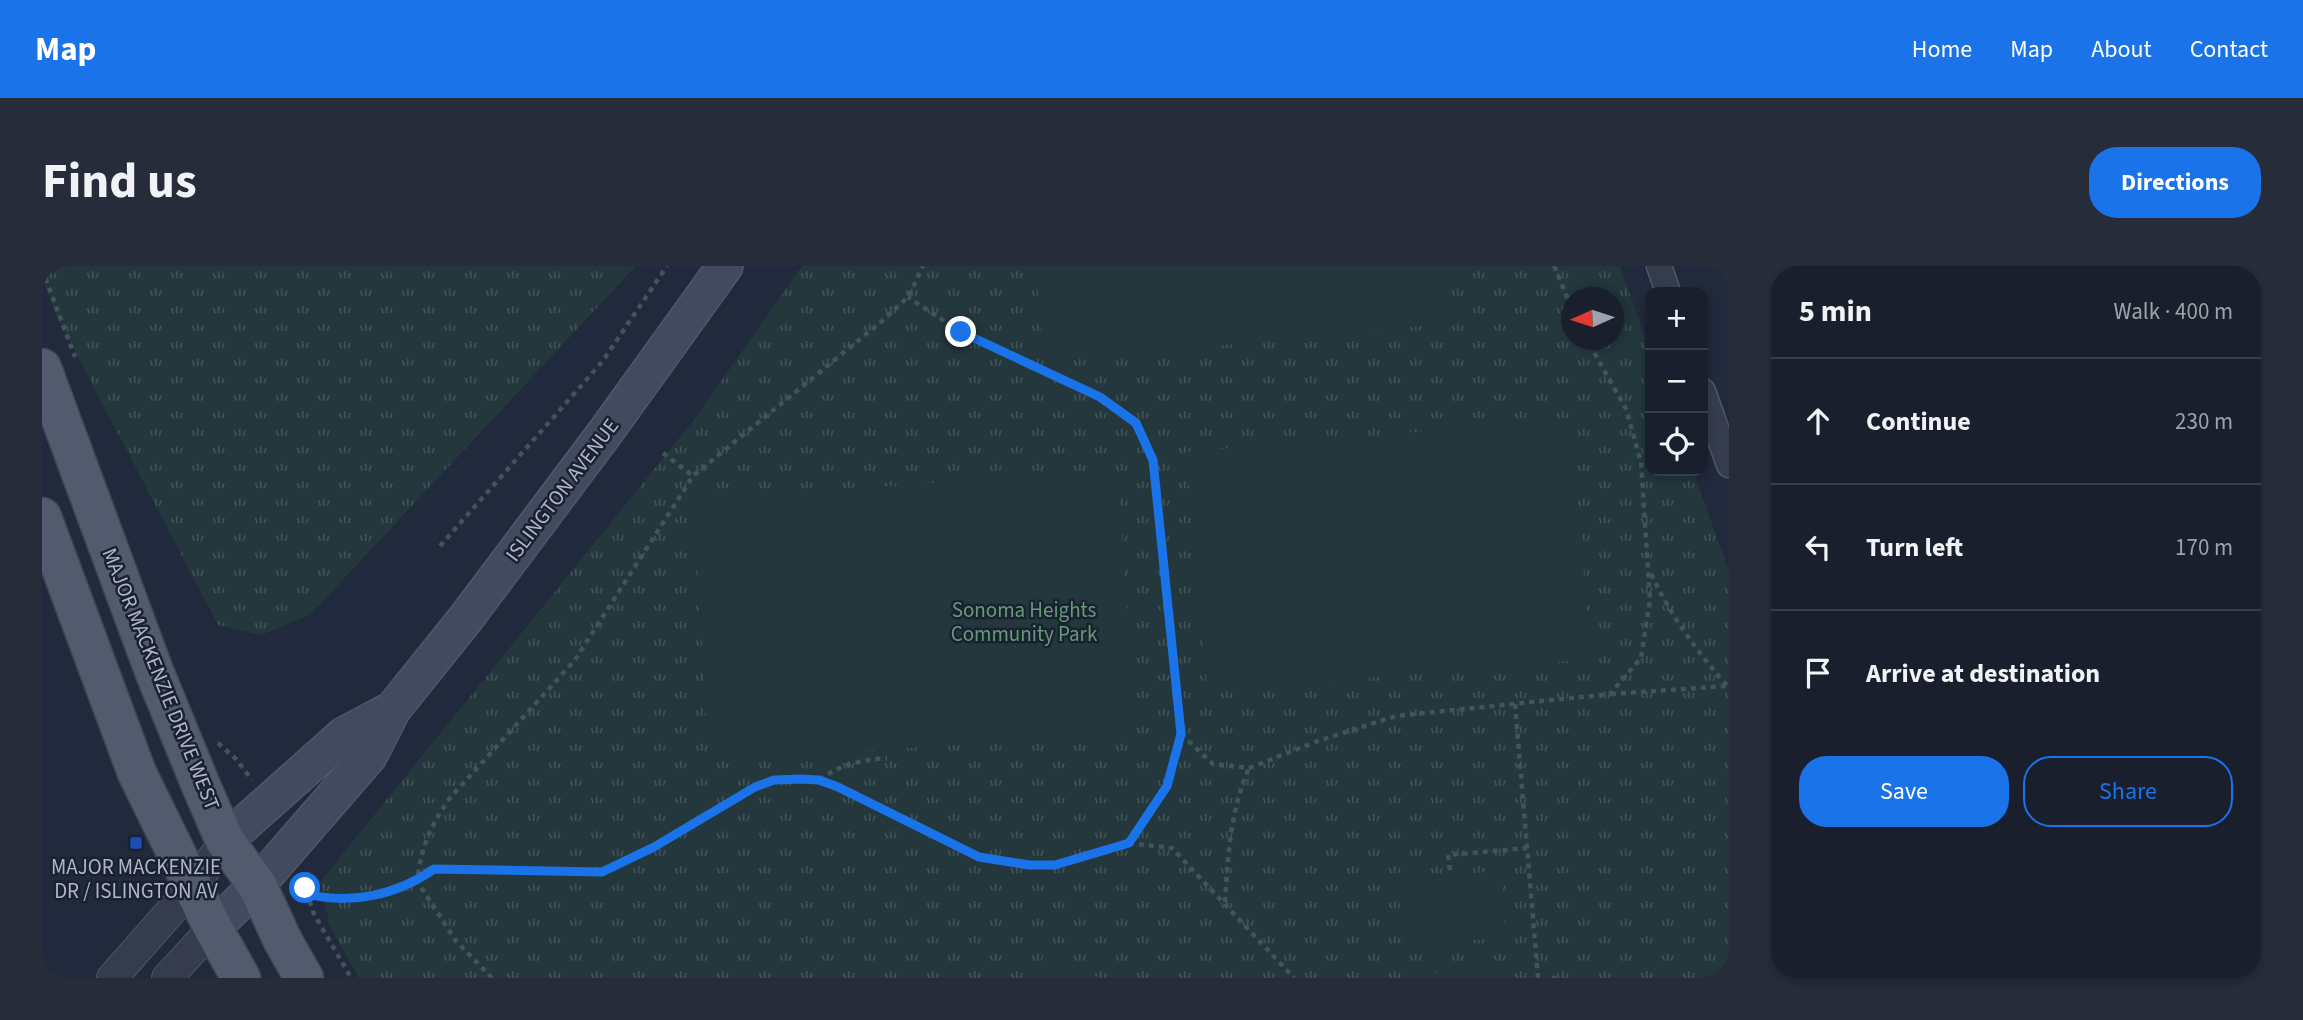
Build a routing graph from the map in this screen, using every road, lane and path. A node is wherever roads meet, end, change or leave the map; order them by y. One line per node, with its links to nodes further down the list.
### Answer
1 (667, 266): 16 (path)
2 (725, 266): 21 (main road, ISLINGTON AVENUE)
3 (923, 266): 8 (path)
4 (1554, 266): 6 (path)
5 (1659, 266): 7 (street)
6 (1563, 287)
7 (1666, 287)
8 (908, 297): 14 (path); 22 (path)
9 (1593, 350): 17 (path)
10 (42, 369): 26 (main road, MAJOR MACKENZIE DRIVE WEST)
11 (1708, 405): 13 (street)
12 (663, 453): 14 (path)
13 (1729, 465)
14 (693, 475): 31 (path)
15 (42, 517): 33 (main road)
16 (440, 546)
17 (1648, 570): 18 (path); 19 (path)
18 (1728, 687): 19 (path)
19 (1610, 694): 20 (path)
20 (1515, 704): 24 (path); 28 (path)
21 (393, 709): 26 (main road, ISLINGTON AVENUE); 32 (main road, ISLINGTON AVENUE)
22 (1181, 734): 24 (path); 27 (path)
23 (887, 758): 25 (path)
24 (1249, 768): 35 (path)
25 (819, 780): 27 (path); 31 (path)
26 (225, 841): 32 (main road, MAJOR MACKENZIE DRIVE WEST); 33 (street, ISLINGTON AVENUE)
27 (1129, 843): 35 (path)
28 (1527, 848): 30 (path); 44 (path)
29 (310, 863): 34 (path)
30 (1450, 870)
31 (417, 881): 34 (path); 42 (path)
32 (257, 885): 36 (main road, ISLINGTON AVENUE); 40 (main road, MAJOR MACKENZIE DRIVE WEST)
33 (192, 886): 36 (main road); 37 (street, ISLINGTON AVENUE)
34 (307, 894): 41 (path)
35 (1225, 903): 43 (path)
36 (213, 928): 38 (street, ISLINGTON AVENUE); 39 (main road)
37 (112, 978)
38 (167, 978)
39 (241, 978)
40 (304, 978)
41 (351, 978)
42 (492, 978)
43 (1294, 978)
44 (1538, 978)
45 (1552, 978): 46 (path)
46 (1564, 978)

